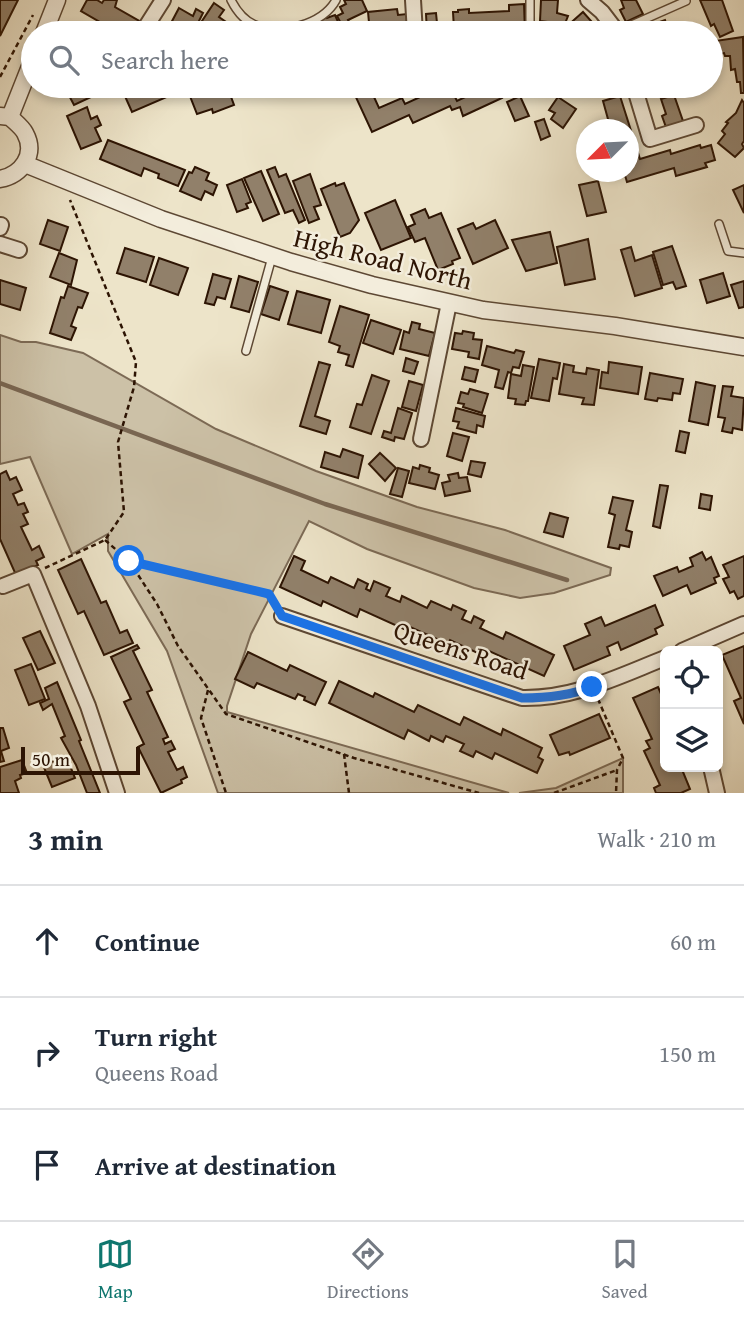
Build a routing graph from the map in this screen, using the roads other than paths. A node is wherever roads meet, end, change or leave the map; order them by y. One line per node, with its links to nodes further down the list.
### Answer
1 (57, 0): 9 (street)
2 (163, 0): 10 (street)
3 (232, 0): 11 (lane)
4 (336, 0): 12 (lane)
5 (413, 0): 13 (street)
6 (530, 0): 14 (lane)
7 (588, 0): 15 (street)
8 (686, 1): 16 (lane)
9 (49, 21)
10 (150, 21)
11 (248, 21)
12 (311, 21)
13 (414, 21)
14 (530, 21)
15 (609, 21)
16 (642, 21)
17 (21, 84): 19 (street)
18 (638, 98): 20 (street)
19 (5, 117): 21 (street)
20 (696, 125)
21 (25, 164): 22 (street); 27 (street, High Road North)
22 (0, 178)
23 (719, 225): 26 (lane)
24 (0, 244): 25 (street)
25 (19, 250)
26 (744, 253)
27 (272, 256): 28 (street, High Road North); 30 (lane)
28 (449, 303): 29 (street, High Road North); 31 (street)
29 (744, 347)
30 (246, 351)
31 (421, 439)
32 (3, 586): 38 (street)
33 (282, 616): 36 (street, Queens Road)
34 (744, 624): 35 (street)
35 (693, 646)
36 (660, 660)
37 (712, 772): 39 (street)
38 (117, 793)
39 (717, 793)

